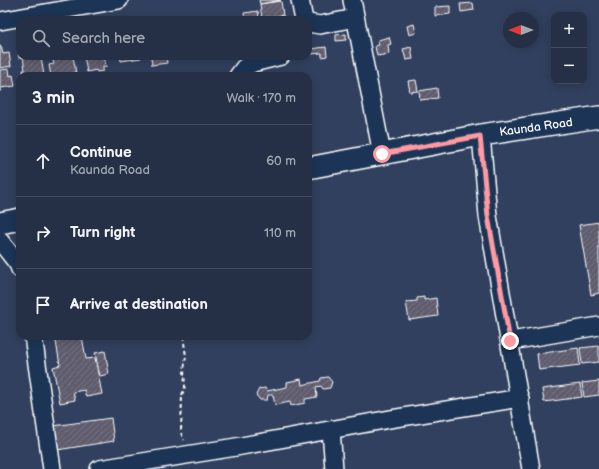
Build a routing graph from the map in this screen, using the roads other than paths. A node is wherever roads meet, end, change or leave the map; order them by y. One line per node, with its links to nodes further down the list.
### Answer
1 (119, 0): 4 (street)
2 (300, 0): 5 (street)
3 (352, 0): 7 (street)
4 (28, 16)
5 (303, 16)
6 (16, 18): 8 (street)
7 (355, 18): 9 (street); 14 (street)
8 (0, 21)
9 (312, 24)
10 (268, 60): 11 (street)
11 (241, 72)
12 (599, 117): 13 (main road, Kaunda Road)
13 (480, 136): 14 (main road, Kaunda Road); 22 (street)
14 (382, 154): 15 (main road, Kaunda Road)
15 (312, 167)
16 (16, 220): 17 (main road)
17 (0, 223)
18 (0, 241): 19 (street)
19 (16, 261)
20 (599, 326): 22 (street)
21 (34, 340): 26 (street)
22 (510, 341): 23 (street)
23 (520, 398): 24 (street); 29 (street)
24 (331, 430): 25 (street); 28 (street)
25 (146, 465): 27 (street)
26 (52, 469)
27 (99, 469)
28 (334, 469)
29 (531, 469)

